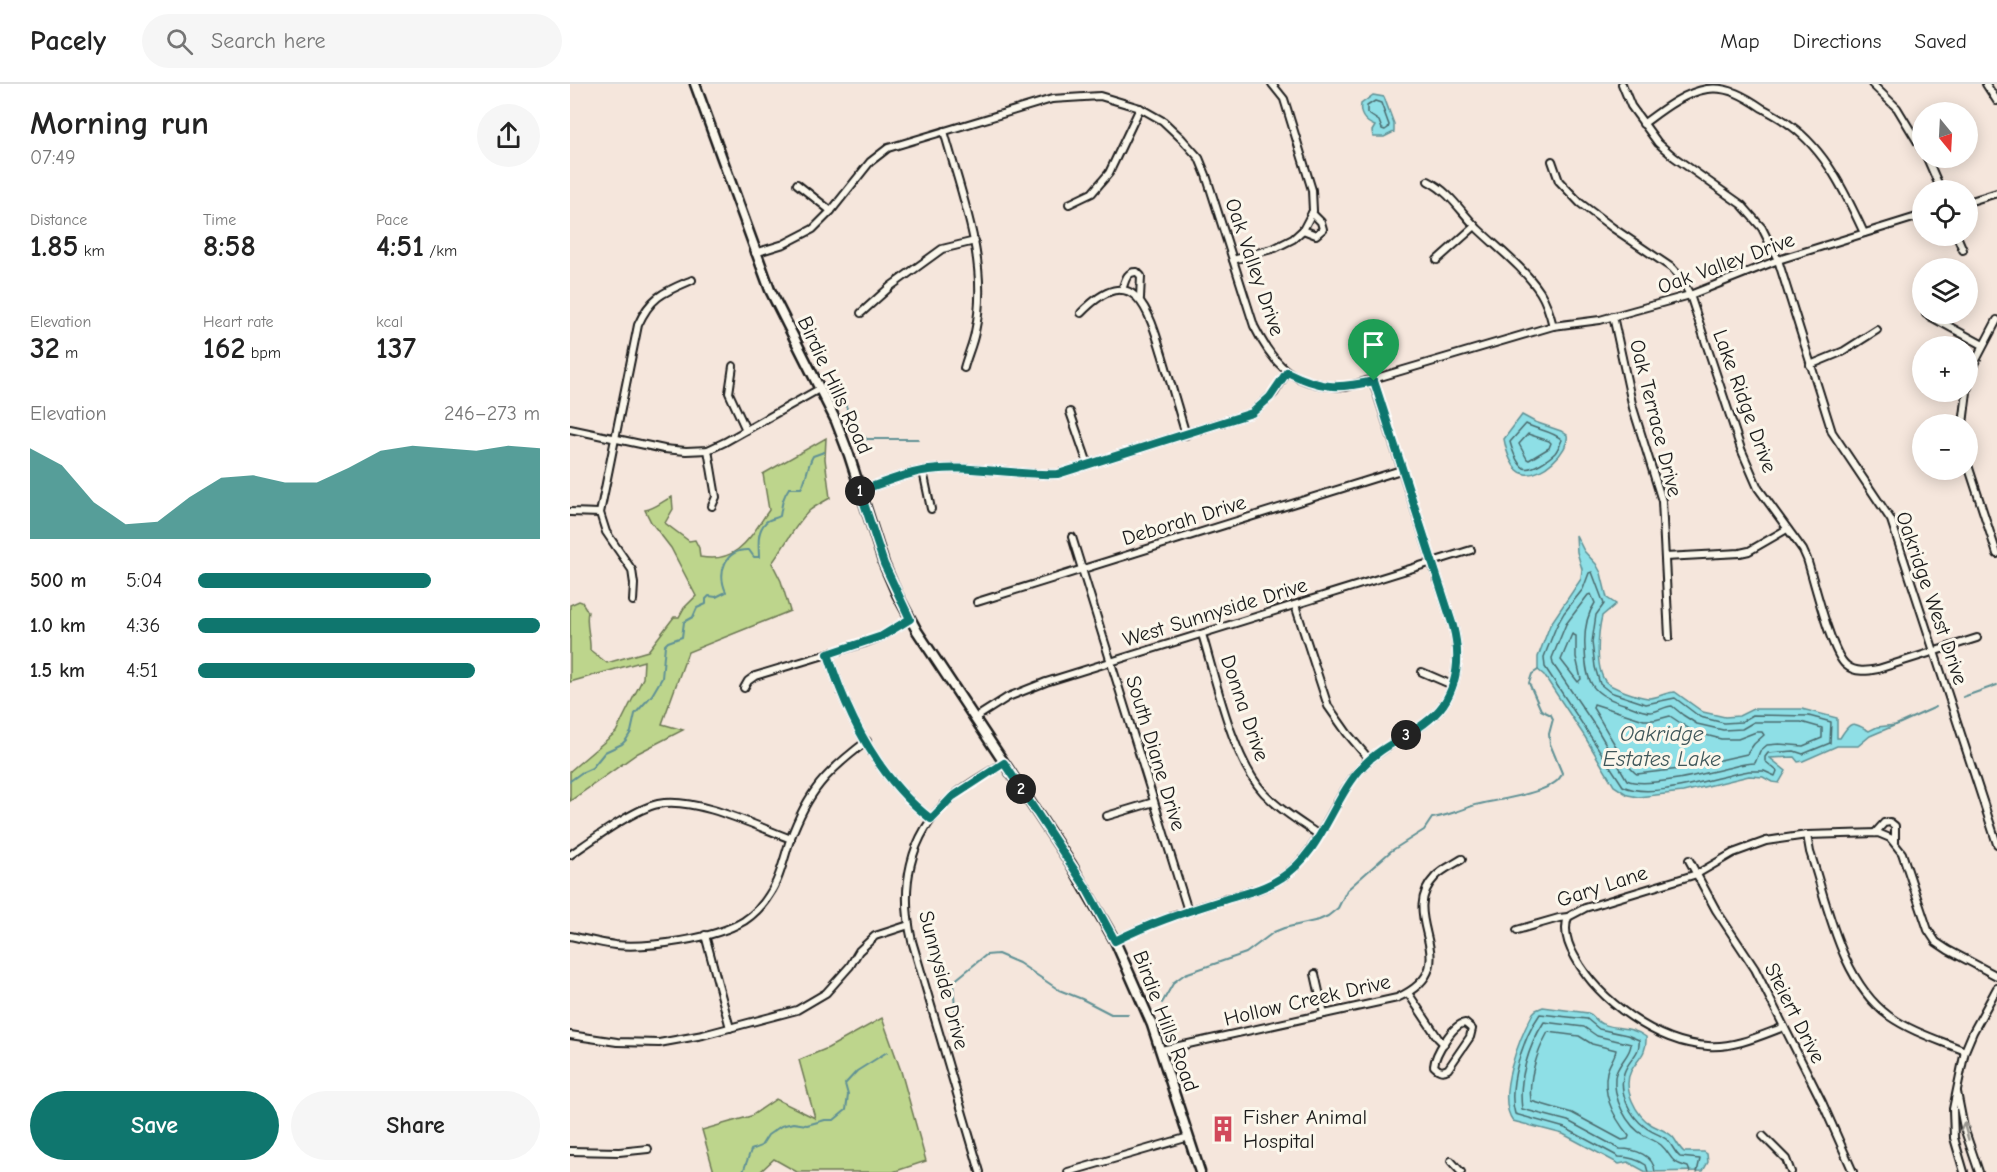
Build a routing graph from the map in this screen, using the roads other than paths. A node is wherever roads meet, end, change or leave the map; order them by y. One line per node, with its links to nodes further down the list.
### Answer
1 (694, 84): 26 (main road, Birdie Hills Road)
2 (1272, 84): 18 (street)
3 (1622, 84): 8 (street, Oakridge West Drive)
4 (1872, 84): 10 (street)
5 (1986, 84): 6 (street)
6 (1997, 101)
7 (1140, 108): 9 (street, Oak Valley Drive); 16 (street); 27 (street, Oak Valley Drive)
8 (1643, 124): 22 (street); 29 (street, Oakridge West Drive)
9 (944, 131): 17 (street, Oak Valley Drive); 23 (street)
10 (1912, 133)
11 (1552, 162): 32 (street, Lake Ridge Drive)
12 (1428, 181): 20 (street)
13 (797, 184): 17 (street)
14 (1997, 193): 15 (street)
15 (1978, 199)
16 (1069, 204)
17 (831, 210): 26 (street, Oak Valley Drive)
18 (1312, 213): 21 (street); 21 (street)
19 (1912, 218): 22 (street, Oak Valley Drive)
20 (1475, 226): 28 (street); 39 (street)
21 (1303, 230): 27 (street)
22 (1864, 233): 29 (street, Oak Valley Drive)
23 (975, 241): 34 (street); 45 (street)
24 (1962, 246): 25 (street)
25 (1963, 250)
26 (755, 253): 48 (main road, Birdie Hills Road)
27 (1233, 260): 46 (street, Oak Valley Drive)
28 (1437, 260)
29 (1778, 260): 32 (street, Oak Valley Drive); 43 (street, Oakridge West Drive)
30 (692, 280): 53 (street)
31 (1122, 290): 33 (street); 33 (street); 35 (street)
32 (1690, 295): 36 (street, Oak Valley Drive); 64 (street, Lake Ridge Drive)
33 (1140, 298): 52 (street)
34 (861, 313)
35 (1081, 313)
36 (1613, 316): 39 (street, Oak Valley Drive); 68 (street, Oak Terrace Drive)
37 (1997, 320): 41 (street)
38 (1944, 324): 41 (street)
39 (1553, 326): 47 (street, Oak Valley Drive)
40 (1877, 330): 43 (street)
41 (1983, 345): 42 (street)
42 (1978, 356)
43 (1810, 365): 78 (street, Oakridge West Drive)
44 (734, 366): 51 (street)
45 (964, 368)
46 (1287, 372): 47 (street, Oak Valley Drive); 52 (street)
47 (1374, 381): 56 (street)
48 (821, 388): 51 (street); 59 (main road, Birdie Hills Road)
49 (1070, 412): 55 (street)
50 (570, 429): 53 (street)
51 (746, 430): 54 (street)
52 (1186, 435): 55 (street)
53 (614, 437): 54 (street); 63 (street)
54 (708, 450): 60 (street)
55 (1088, 464): 57 (street)
56 (1401, 470): 69 (street); 70 (street, Deborah Drive)
57 (922, 471): 59 (street); 61 (street)
58 (1973, 480): 67 (street)
59 (860, 491): 74 (main road, Birdie Hills Road)
60 (712, 506)
61 (931, 509)
62 (570, 512): 63 (street)
63 (600, 513): 71 (street)
64 (1786, 529): 68 (street); 78 (street, Lake Ridge Drive)
65 (1072, 537): 70 (street, South Diane Drive)
66 (1471, 550): 69 (street, West Sunnyside Drive)
67 (1997, 554)
68 (1665, 557): 76 (street, Oak Terrace Drive)
69 (1432, 562): 73 (street, West Sunnyside Drive); 82 (street)
70 (1082, 569): 72 (street, Deborah Drive); 80 (street, South Diane Drive)
71 (633, 601)
72 (977, 602)
73 (1295, 605): 75 (street, West Sunnyside Drive); 86 (street)
74 (910, 619): 79 (street); 84 (main road, Birdie Hills Road)
75 (1202, 634): 80 (street, West Sunnyside Drive); 92 (street, Donna Drive)
76 (1669, 637)
77 (1977, 638): 78 (street, Lake Ridge Drive)
78 (1934, 651): 96 (street, Oakridge West Drive)
79 (828, 654): 83 (street); 85 (street)
80 (1111, 662): 84 (street, West Sunnyside Drive); 88 (street, South Diane Drive)
81 (1422, 672): 82 (street)
82 (1452, 685): 86 (street)
83 (744, 688)
84 (975, 718): 87 (main road, Birdie Hills Road)
85 (867, 741): 90 (street); 94 (street)
86 (1369, 759): 92 (street)
87 (1004, 763): 90 (street, Sunnyside Drive); 107 (main road, Birdie Hills Road)
88 (1154, 802): 89 (street); 101 (street, South Diane Drive)
89 (1107, 816)
90 (931, 819): 103 (street, Sunnyside Drive)
91 (1875, 833): 93 (street, Gary Lane); 95 (street); 95 (street, Gary Lane)
92 (1319, 835): 101 (street)
93 (1807, 835): 100 (street, Gary Lane); 118 (street)
94 (790, 839): 97 (street); 105 (street)
95 (1894, 842): 109 (street)
96 (1997, 844)
97 (571, 851)
98 (1462, 859): 111 (street, Hollow Creek Drive)
99 (1689, 860): 100 (street, Steiert Drive)
100 (1696, 874): 102 (street, Gary Lane); 113 (street, Steiert Drive)
101 (1188, 911): 107 (street)
102 (1568, 917): 104 (street, Gary Lane); 113 (street)
103 (909, 925): 114 (street); 125 (street, Sunnyside Drive)
104 (1517, 930)
105 (705, 935): 106 (street); 114 (street)
106 (570, 936)
107 (1115, 941): 117 (main road, Birdie Hills Road)
108 (1315, 974): 112 (street)
109 (1997, 976)
110 (1997, 988): 118 (street)
111 (1408, 993): 112 (street, Hollow Creek Drive); 116 (street)
112 (1324, 1014): 117 (street, Hollow Creek Drive)
113 (1784, 1027): 130 (street, Steiert Drive)
114 (730, 1028): 115 (street)
115 (570, 1035)
116 (1444, 1044): 116 (street)
117 (1161, 1050): 121 (main road, Birdie Hills Road)
118 (1965, 1051): 119 (street)
119 (1957, 1089): 131 (street); 132 (street, one-way to 119)
120 (1763, 1136): 129 (street)
121 (1189, 1137): 126 (street); 127 (main road, Birdie Hills Road)
122 (648, 1149): 123 (street)
123 (570, 1151)
124 (1451, 1161): 128 (street)
125 (980, 1172)
126 (1068, 1172)
127 (1200, 1172)
128 (1461, 1172)
129 (1791, 1172)
130 (1853, 1172)
131 (1964, 1172)
132 (1978, 1172)

